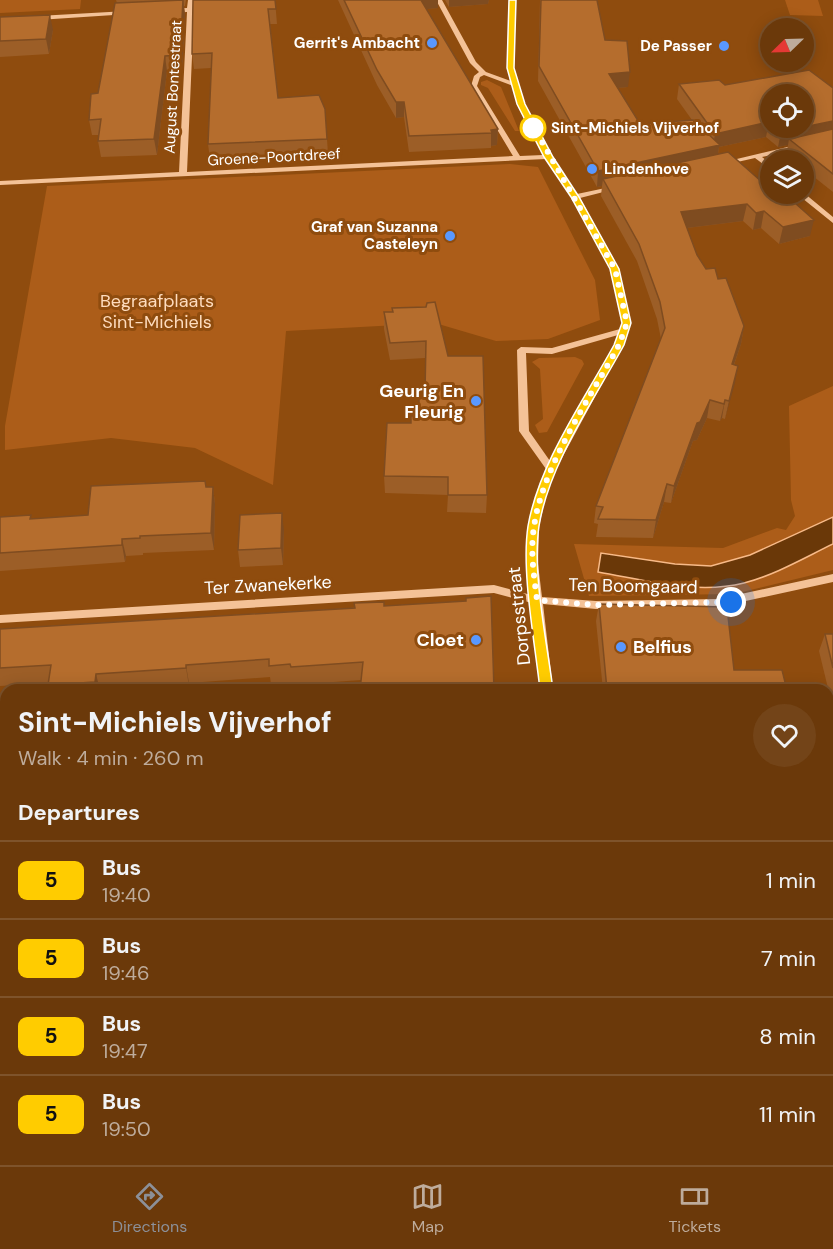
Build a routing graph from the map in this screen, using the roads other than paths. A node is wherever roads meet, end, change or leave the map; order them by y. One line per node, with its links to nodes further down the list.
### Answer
1 (191, 0): 4 (street, August Bontestraat)
2 (439, 0): 8 (street)
3 (513, 0): 9 (street)
4 (190, 10): 5 (street); 16 (street, August Bontestraat)
5 (167, 12)
6 (131, 13): 7 (street)
7 (24, 18)
8 (484, 73): 9 (street); 13 (street)
9 (516, 85): 12 (street)
10 (811, 144): 11 (street)
11 (757, 156): 14 (street); 15 (street)
12 (548, 157): 13 (street, Groene-Poortdreef); 19 (street)
13 (518, 159): 16 (street, Groene-Poortdreef)
14 (760, 159)
15 (711, 166)
16 (183, 174): 17 (street, Groene-Poortdreef)
17 (0, 183)
18 (620, 187): 19 (street)
19 (575, 197): 22 (street)
20 (813, 204): 21 (street)
21 (833, 221)
22 (624, 331): 23 (street, Dorpsstraat); 23 (street)
23 (551, 469): 25 (street, Dorpsstraat)
24 (833, 578): 25 (street, Ten Boomgaard)
25 (537, 600): 26 (street, Ter Zwanekerke); 27 (street, Dorpsstraat)
26 (0, 619)
27 (546, 684)

